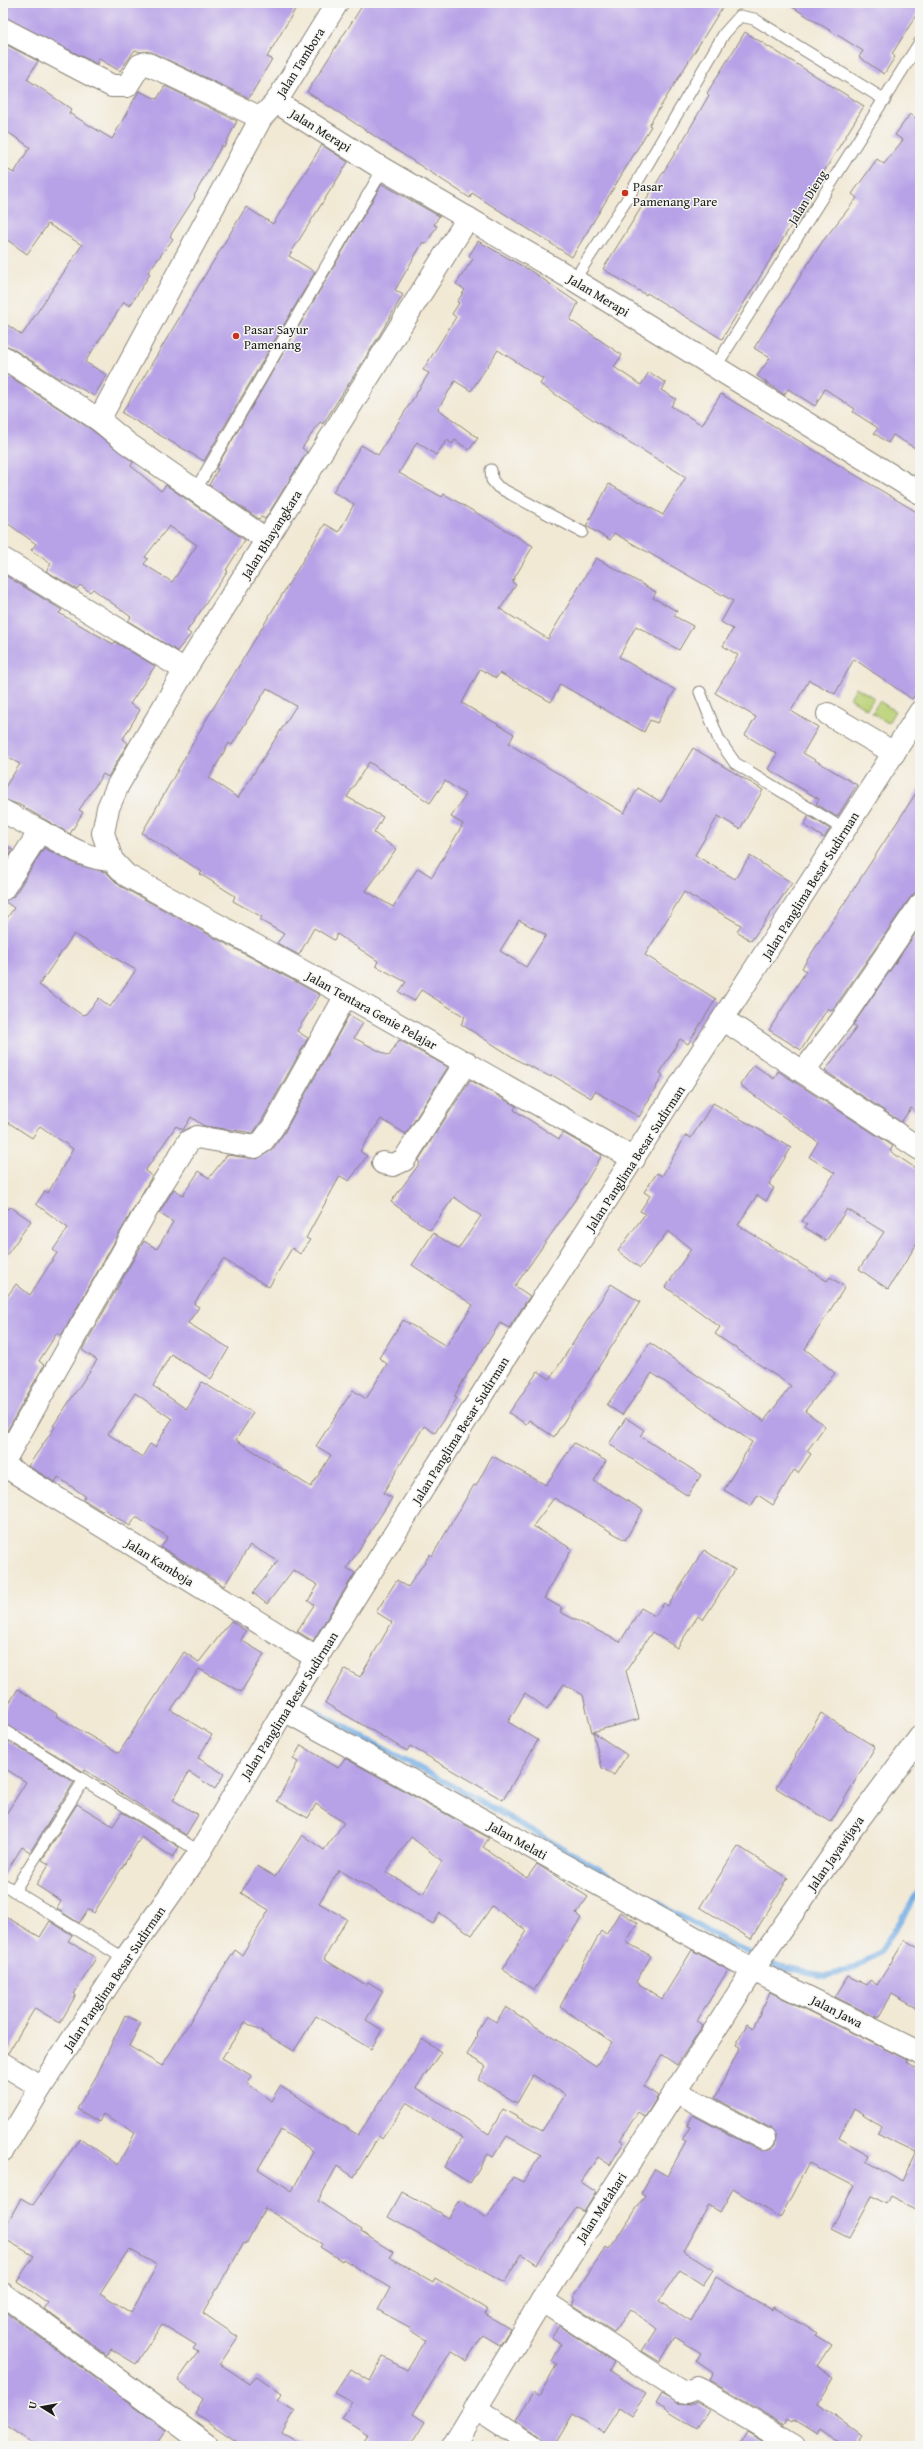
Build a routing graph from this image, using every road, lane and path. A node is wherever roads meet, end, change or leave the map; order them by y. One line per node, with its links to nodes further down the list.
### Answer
1 (337, 3): 5 (street, Jalan Tambora)
2 (3, 29): 6 (street)
3 (920, 42): 4 (lane, Jalan Dieng)
4 (885, 100): 9 (lane); 11 (lane, Jalan Dieng)
5 (276, 102): 6 (street, Jalan Tambora); 7 (street, Jalan Merapi)
6 (261, 118): 12 (street, Jalan Tambora)
7 (383, 169): 8 (street, Jalan Merapi); 14 (lane)
8 (468, 218): 9 (street, Jalan Merapi); 17 (street, Jalan Bhayangkara)
9 (574, 280): 11 (street, Jalan Merapi)
10 (3, 357): 12 (street)
11 (716, 366): 15 (street, Jalan Merapi)
12 (99, 420): 14 (street)
13 (492, 470): 16 (lane)
14 (195, 491): 17 (street)
15 (920, 493)
16 (582, 532)
17 (267, 540): 19 (street, Jalan Bhayangkara)
18 (3, 559): 19 (street)
19 (185, 670): 27 (street, Jalan Bhayangkara)
20 (700, 692): 26 (lane)
21 (920, 712): 23 (street, Jalan Panglima Besar Sudirman)
22 (828, 714): 23 (street)
23 (894, 753): 26 (street, Jalan Panglima Besar Sudirman)
24 (3, 811): 25 (street)
25 (40, 830): 27 (street); 28 (street)
26 (845, 830): 31 (street, Jalan Panglima Besar Sudirman)
27 (112, 860): 30 (street, Jalan Tentara Genie Pelajar)
28 (3, 889)
29 (920, 905): 33 (street)
30 (346, 995): 32 (street, Jalan Tentara Genie Pelajar); 37 (street)
31 (724, 1020): 33 (street); 35 (street, Jalan Panglima Besar Sudirman)
32 (466, 1062): 35 (street, Jalan Tentara Genie Pelajar); 36 (street)
33 (803, 1072): 34 (street)
34 (920, 1149)
35 (634, 1159): 38 (street, Jalan Panglima Besar Sudirman)
36 (383, 1163)
37 (3, 1464): 38 (street, Jalan Kamboja)
38 (318, 1659): 39 (street, Jalan Panglima Besar Sudirman)
39 (284, 1710): 43 (street, Jalan Panglima Besar Sudirman); 47 (street, Jalan Melati)
40 (3, 1730): 42 (lane)
41 (920, 1737): 47 (street, Jalan Jayawijaya)
42 (84, 1780): 43 (lane); 45 (lane)
43 (200, 1852): 46 (street, Jalan Panglima Besar Sudirman)
44 (3, 1884): 45 (lane)
45 (14, 1891): 46 (lane)
46 (125, 1959): 50 (street, Jalan Panglima Besar Sudirman)
47 (760, 1960): 48 (street, Jalan Jawa); 51 (street, Jalan Matahari)
48 (920, 2053)
49 (3, 2064): 50 (street)
50 (41, 2087): 53 (street, Jalan Panglima Besar Sudirman)
51 (675, 2091): 52 (street); 55 (street, Jalan Matahari)
52 (764, 2138)
53 (3, 2150)
54 (3, 2294): 57 (street)
55 (542, 2300): 56 (street, Jalan Matahari); 60 (street)
56 (476, 2408): 58 (street, Jalan Matahari); 59 (street)
57 (208, 2446)
58 (453, 2446)
59 (533, 2446)
60 (794, 2446)

